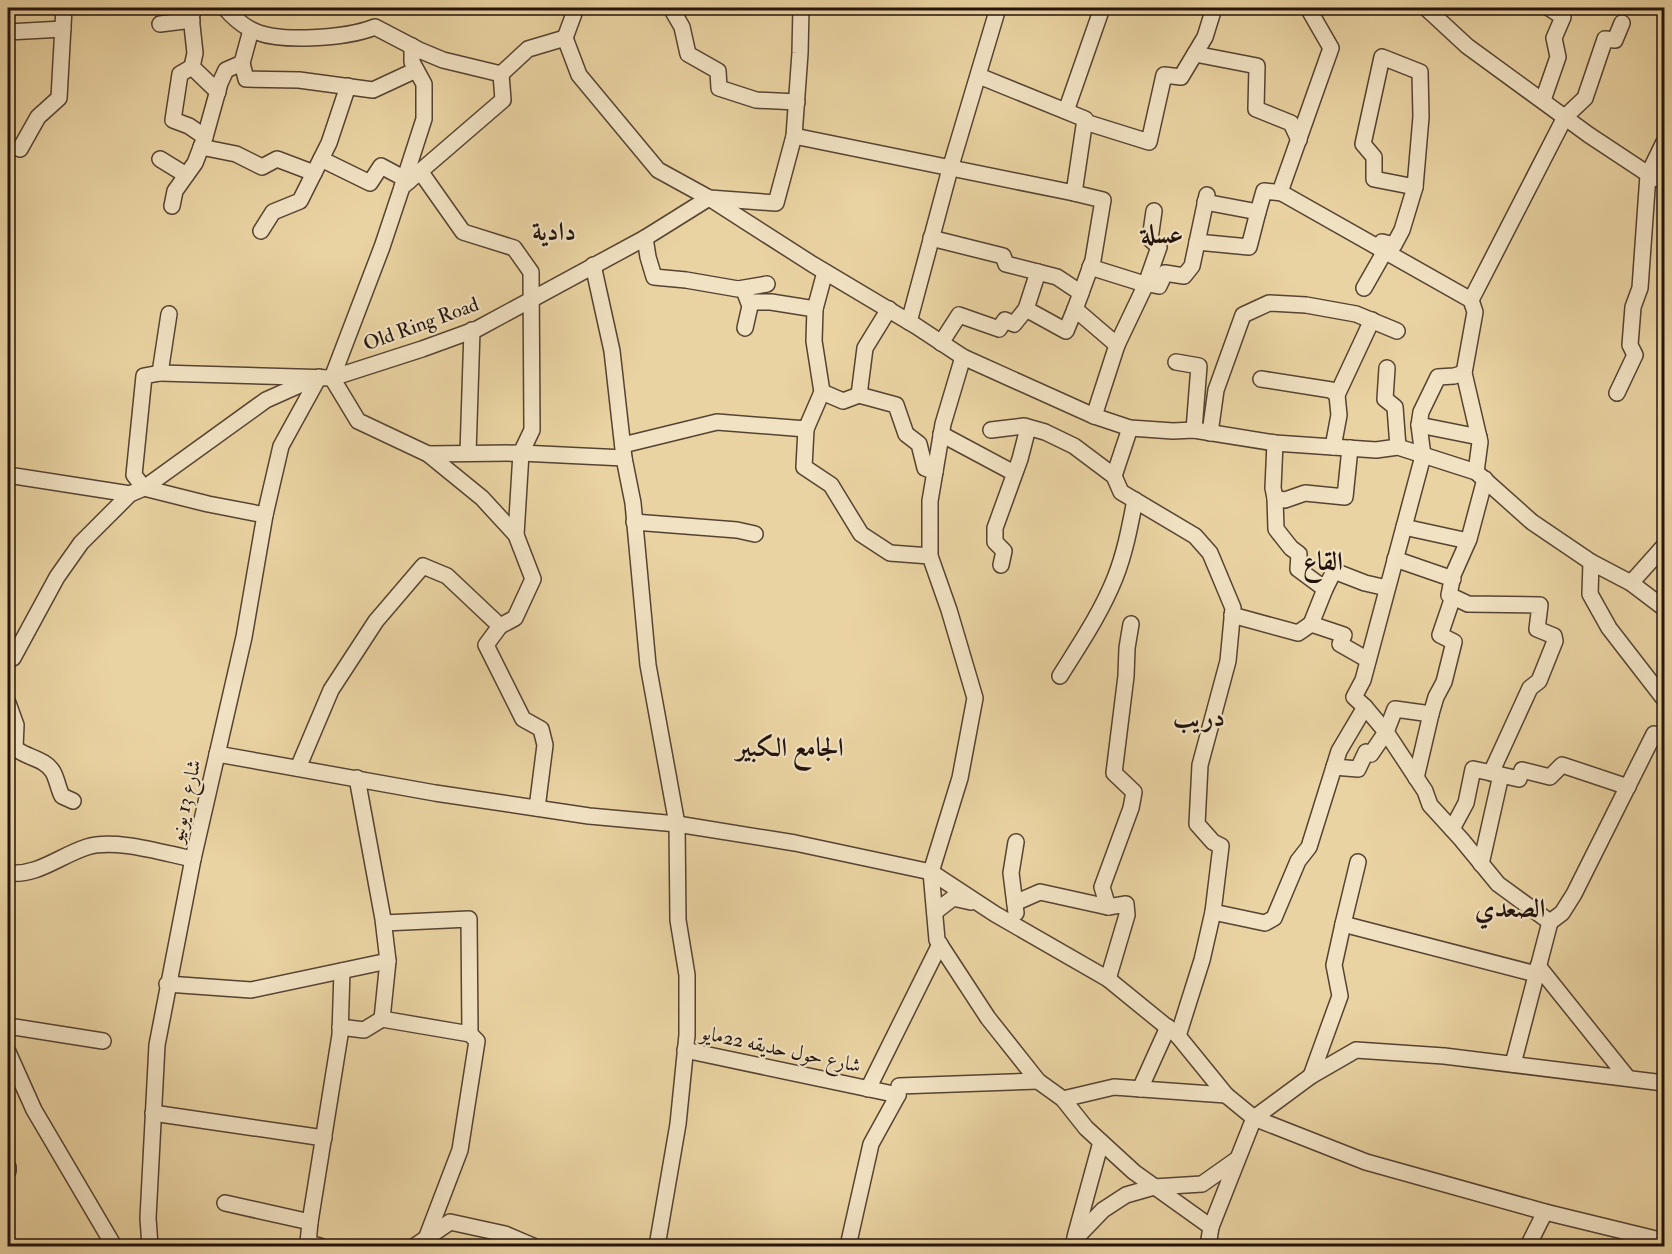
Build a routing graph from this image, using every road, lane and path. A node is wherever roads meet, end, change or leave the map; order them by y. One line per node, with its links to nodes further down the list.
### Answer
1 (64, 8): 15 (street)
2 (225, 8): 16 (street)
3 (576, 8): 18 (street)
4 (671, 8): 29 (street)
5 (801, 8): 29 (street)
6 (998, 8): 25 (street)
7 (1102, 8): 30 (street)
8 (1214, 8): 20 (street)
9 (1308, 8): 34 (street)
10 (1426, 8): 28 (street)
11 (1549, 8): 28 (street)
12 (193, 14): 14 (street); 22 (street)
13 (1622, 23): 31 (street)
14 (160, 24)
15 (63, 28): 17 (street); 37 (street)
16 (251, 30): 19 (street); 21 (street)
17 (8, 32)
18 (565, 38): 24 (street); 49 (street)
19 (412, 46): 23 (street, شارع 13 يونيو); 24 (street)
20 (1195, 54): 32 (street); 34 (street)
21 (242, 63): 26 (street); 27 (street)
22 (192, 67): 27 (street); 36 (street)
23 (416, 70): 26 (street); 44 (street, شارع 13 يونيو)
24 (501, 74): 44 (street)
25 (979, 76): 30 (street); 40 (street)
26 (348, 86): 39 (street)
27 (218, 92): 36 (street)
28 (1543, 100): 31 (street)
29 (797, 102): 33 (street)
30 (1066, 111): 32 (street)
31 (1565, 117): 42 (street); 68 (street)
32 (1085, 122): 47 (street)
33 (794, 136): 40 (street); 49 (street)
34 (1299, 140): 48 (street)
35 (1665, 141): 42 (street)
36 (203, 142): 41 (street); 43 (street)
37 (20, 149)
38 (160, 159): 43 (street)
39 (321, 159): 41 (street); 44 (street)
40 (950, 169): 47 (street); 55 (street)
41 (314, 173): 53 (street)
42 (1648, 175): 45 (street); 89 (street)
43 (186, 176): 50 (street)
44 (409, 180): 67 (street); 86 (street, شارع 13 يونيو)
45 (1665, 180)
46 (1415, 188): 46 (street); 57 (street)
47 (1074, 193): 59 (street)
48 (1282, 193): 52 (street); 57 (street)
49 (709, 198): 54 (street, Old Ring Road); 60 (street)
50 (172, 206)
51 (1154, 211): 63 (street)
52 (1258, 212): 56 (street); 56 (street)
53 (261, 231)
54 (645, 238): 58 (street, Old Ring Road); 66 (street)
55 (931, 238): 61 (street); 75 (street)
56 (1197, 242): 63 (street)
57 (1382, 250): 64 (street); 68 (street)
58 (593, 265): 67 (street, Old Ring Road); 105 (street)
59 (1090, 267): 63 (street); 65 (street)
60 (825, 272): 69 (street); 70 (street)
61 (1038, 272): 65 (street); 71 (street)
62 (767, 284): 66 (street)
63 (1146, 284): 80 (street)
64 (1365, 288)
65 (1081, 293): 72 (street)
66 (746, 295): 69 (street); 76 (street)
67 (531, 299): 77 (street, Old Ring Road); 107 (street)
68 (1471, 300): 85 (street)
69 (815, 309): 88 (street)
70 (889, 309): 75 (street); 90 (street)
71 (1026, 309): 72 (street); 79 (street)
72 (1075, 309): 80 (street)
73 (169, 314): 84 (street)
74 (1372, 320): 78 (street); 91 (street); 98 (street)
75 (909, 322): 79 (street)
76 (745, 327)
77 (472, 330): 86 (street, Old Ring Road); 106 (street)
78 (1397, 331)
79 (941, 342): 81 (street)
80 (1118, 345): 92 (street)
81 (963, 357): 92 (street); 99 (street)
82 (1176, 362): 98 (street)
83 (1387, 368): 103 (street)
84 (160, 373): 86 (street); 115 (street)
85 (1464, 373): 93 (street); 100 (street)
86 (325, 377): 108 (street); 115 (street); 118 (street, شارع 13 يونيو)
87 (1261, 379): 91 (street)
88 (822, 392): 90 (street); 96 (street)
89 (1617, 393)
90 (859, 394): 110 (street)
91 (1336, 395): 102 (street)
92 (1094, 416): 95 (street)
93 (1419, 425): 100 (street); 109 (street)
94 (1028, 428): 97 (street); 111 (street); 113 (street)
95 (1130, 428): 98 (street); 113 (street)
96 (806, 429): 105 (street); 125 (street)
97 (991, 430)
98 (1202, 431): 101 (street)
99 (941, 434): 110 (street); 111 (street)
100 (1479, 437): 114 (street)
101 (1275, 443): 102 (street); 116 (street)
102 (1333, 447): 104 (street)
103 (1398, 447): 104 (street); 109 (street)
104 (1350, 448): 116 (street)
105 (624, 451): 107 (street); 119 (street)
106 (468, 453): 107 (street); 108 (street)
107 (521, 453): 122 (street)
108 (428, 454): 122 (street)
109 (1423, 456): 114 (street); 120 (street)
110 (935, 472): 125 (street)
111 (1014, 473): 128 (street)
112 (8, 475): 115 (street)
113 (1114, 476): 117 (street)
114 (1480, 476): 123 (street); 127 (street)
115 (137, 491): 118 (street); 140 (street)
116 (1275, 498): 132 (street)
117 (1134, 500): 135 (street); 141 (street)
118 (265, 514): 148 (street, شارع 13 يونيو)
119 (634, 522): 121 (street); 157 (street)
120 (1404, 527): 123 (street); 126 (street)
121 (755, 534)
122 (516, 535): 138 (street)
123 (1468, 541): 129 (street)
124 (1665, 546): 130 (street)
125 (930, 556): 163 (street)
126 (1395, 559): 129 (street); 131 (street)
127 (1591, 562): 130 (street); 142 (street)
128 (1001, 565)
129 (1453, 579): 133 (street)
130 (1631, 583): 134 (street)
131 (1387, 588): 132 (street); 139 (street)
132 (1325, 589): 137 (street)
133 (1453, 597): 145 (street); 151 (street)
134 (1665, 608)
135 (1232, 615): 137 (street); 169 (street)
136 (1131, 624): 167 (street)
137 (1311, 624): 139 (street)
138 (500, 626): 150 (street); 156 (street)
139 (1368, 660): 144 (street)
140 (9, 663)
141 (1060, 676)
142 (1665, 699)
143 (8, 703): 155 (street)
144 (1365, 707): 146 (street); 149 (street)
145 (1431, 714): 146 (street); 153 (street)
146 (1386, 732): 149 (street); 153 (street)
147 (1665, 738): 154 (street)
148 (217, 754): 150 (street); 160 (street, شارع 13 يونيو)
149 (1334, 767): 169 (street)
150 (298, 768): 152 (street)
151 (1496, 774): 154 (street); 158 (street); 162 (street)
152 (357, 778): 156 (street); 171 (street)
153 (1416, 778): 158 (street)
154 (1628, 786): 170 (street)
155 (73, 801)
156 (537, 808): 157 (street)
157 (677, 824): 163 (street); 186 (street)
158 (1452, 829): 162 (street)
159 (1016, 842): 166 (street)
160 (193, 859): 164 (street); 179 (street, شارع 13 يونيو)
161 (1358, 862): 172 (street)
162 (1481, 864): 170 (street)
163 (931, 872): 165 (street); 168 (street)
164 (8, 873)
165 (978, 903): 168 (street); 173 (street)
166 (1015, 903): 167 (street); 173 (street)
167 (1108, 908): 178 (street)
168 (934, 912): 174 (street)
169 (1213, 912): 183 (street)
170 (1550, 922): 176 (street)
171 (384, 923): 175 (street); 184 (street)
172 (1343, 924): 176 (street); 189 (street)
173 (1018, 928): 178 (street)
174 (940, 944): 191 (street); 193 (street, شارع حول حديقه 22مايو)
175 (388, 961): 177 (street); 180 (street)
176 (1537, 970): 188 (street); 190 (street)
177 (342, 971): 179 (street); 182 (street)
178 (1108, 979): 183 (street)
179 (167, 984): 198 (street, شارع 13 يونيو)
180 (382, 1019): 182 (street); 184 (street)
181 (8, 1027): 185 (street)
182 (340, 1027): 200 (street)
183 (1173, 1032): 194 (street); 196 (street)
184 (470, 1034): 209 (street)
185 (103, 1041)
186 (686, 1050): 193 (street, شارع حول حديقه 22مايو); 215 (street)
187 (8, 1052): 211 (street)
188 (1513, 1064): 189 (street); 190 (street)
189 (1311, 1076): 199 (street)
190 (1627, 1077): 192 (street)
191 (1038, 1081): 195 (street); 197 (street)
192 (1665, 1083)
193 (868, 1089): 195 (street, شارع حول حديقه 22مايو)
194 (1140, 1089): 196 (street); 197 (street)
195 (898, 1095): 216 (street)
196 (1226, 1095): 199 (street)
197 (1063, 1099): 201 (street)
198 (153, 1113): 200 (street); 212 (street, شارع 13 يونيو)
199 (1254, 1118): 202 (street); 205 (street)
200 (324, 1138): 206 (street)
201 (1101, 1142): 203 (street); 210 (street)
202 (1236, 1160): 203 (street); 207 (street)
203 (1154, 1187): 207 (street); 210 (street)
204 (225, 1203): 206 (street)
205 (1545, 1212): 208 (street); 218 (street)
206 (310, 1222): 213 (street)
207 (1211, 1227): 217 (street)
208 (1665, 1241)
209 (420, 1243): 214 (street)
210 (1073, 1243)
211 (114, 1246)
212 (150, 1246)
213 (321, 1246)
214 (533, 1246)
215 (657, 1246)
216 (848, 1246)
217 (1208, 1246)
218 (1528, 1246)

